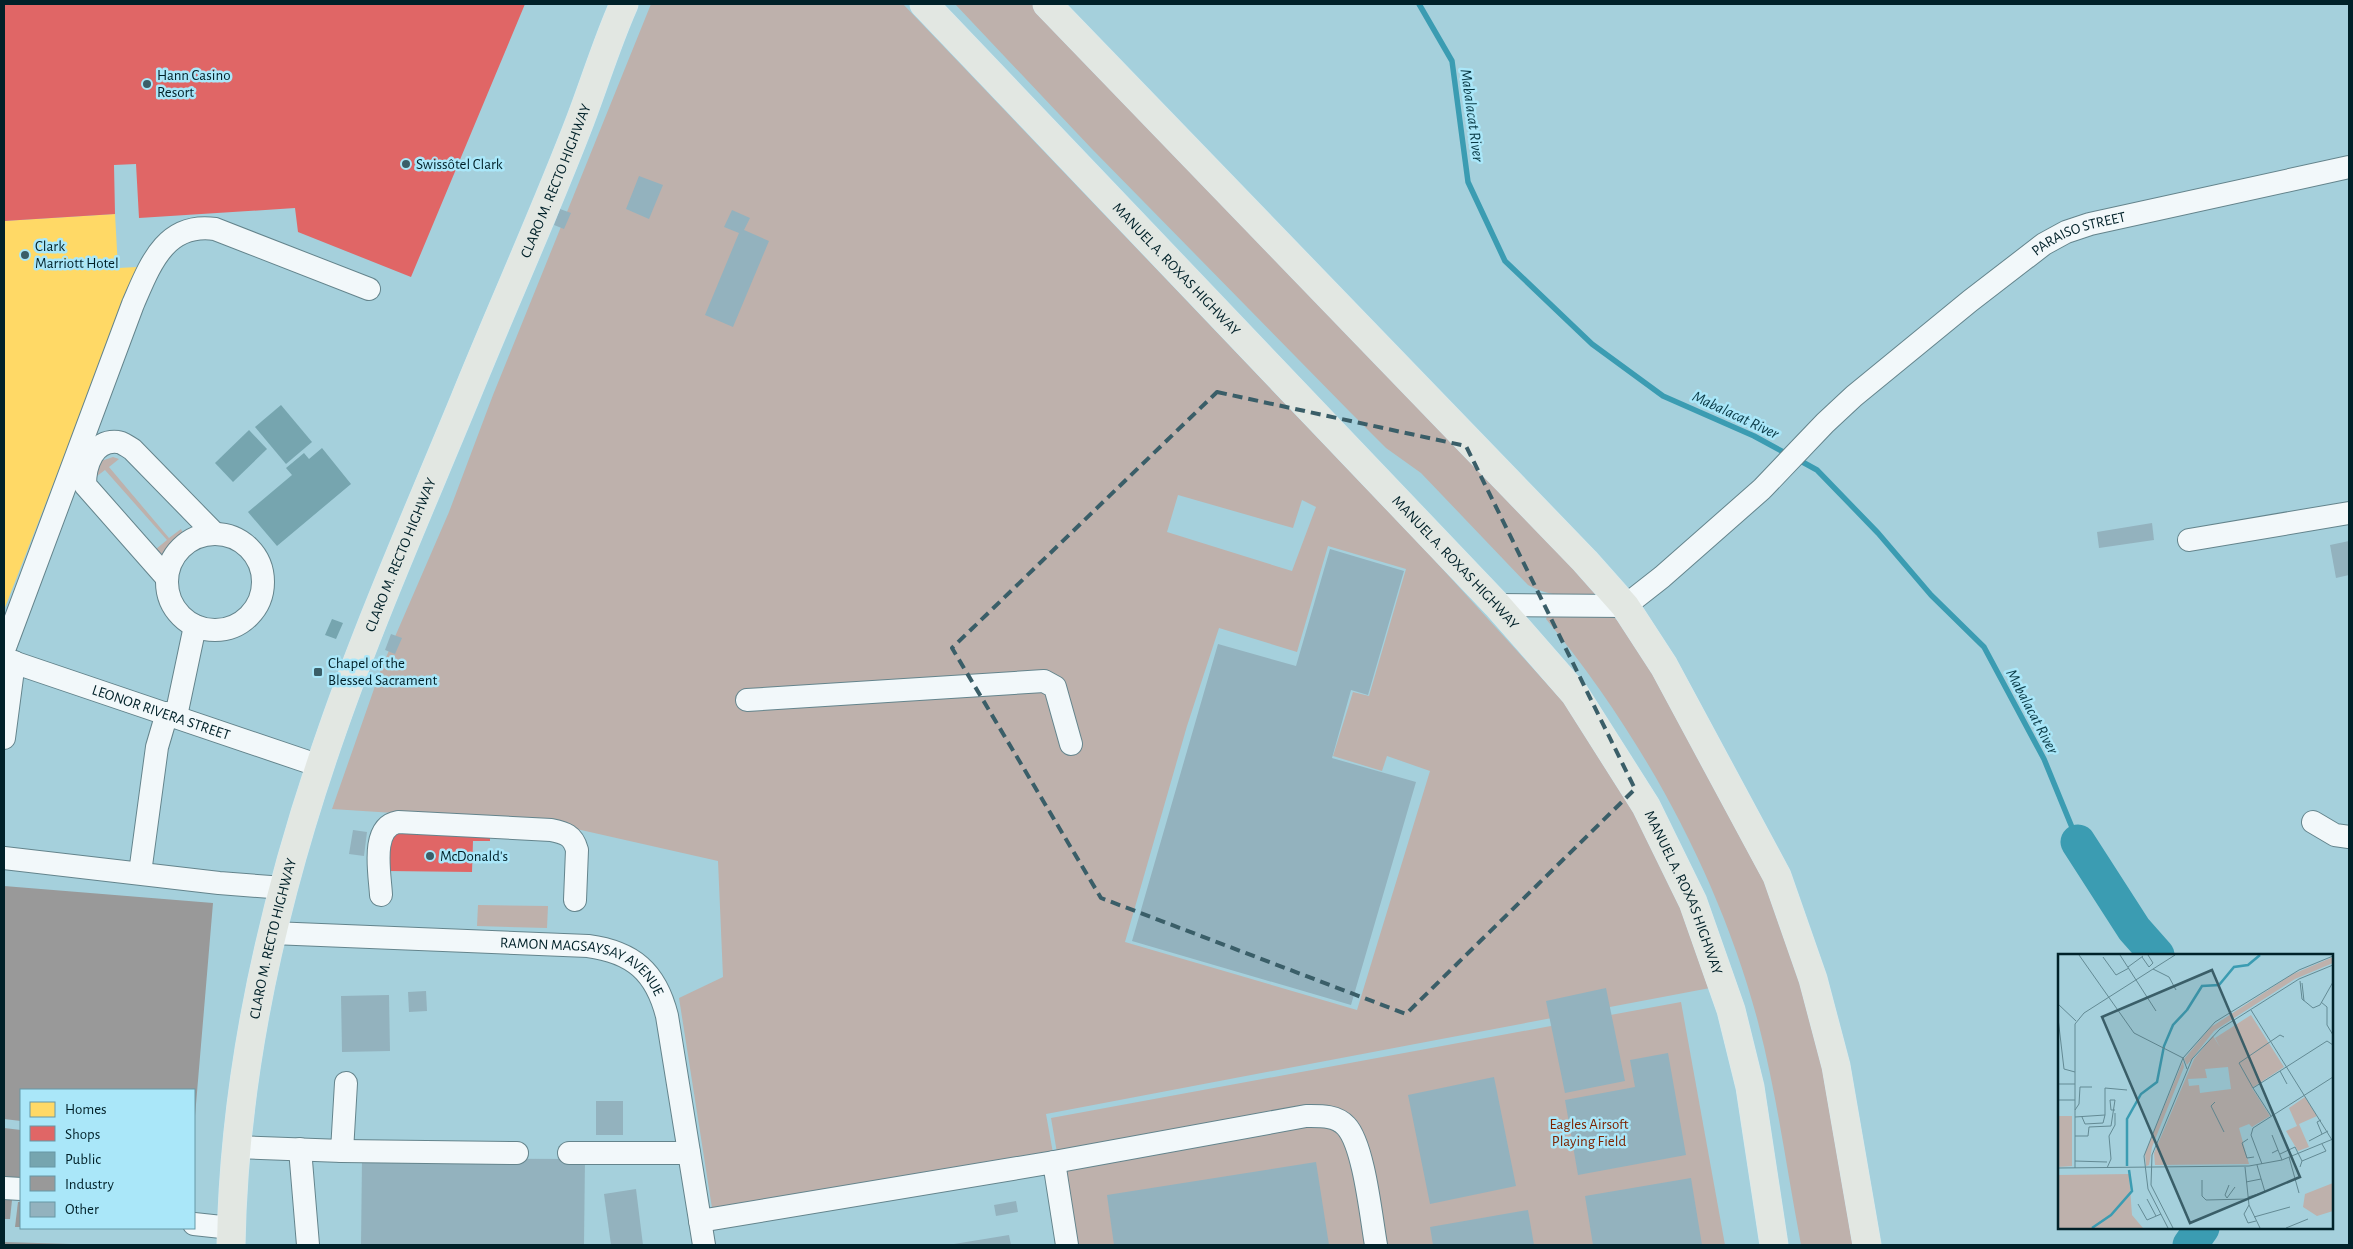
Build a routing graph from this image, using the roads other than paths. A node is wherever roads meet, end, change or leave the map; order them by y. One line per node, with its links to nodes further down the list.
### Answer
1 (924, 4): 10 (main road, MANUEL A. ROXAS HIGHWAY)
2 (1047, 4): 11 (main road)
3 (620, 10): 18 (main road, CLARO M. RECTO HIGHWAY)
4 (2349, 167): 11 (street, PARAISO STREET)
5 (369, 289): 13 (street)
6 (2349, 513): 8 (street)
7 (214, 533): 9 (street); 9 (street); 12 (street)
8 (2189, 540)
9 (167, 578): 12 (street)
10 (1497, 605): 11 (street); 44 (main road, MANUEL A. ROXAS HIGHWAY)
11 (1625, 606): 45 (main road)
12 (195, 626): 15 (street)
13 (7, 657): 15 (street, LEONOR RIVERA STREET); 16 (street)
14 (747, 700): 17 (street)
15 (172, 714): 18 (street, LEONOR RIVERA STREET); 22 (street)
16 (4, 738)
17 (1071, 744)
18 (320, 766): 23 (main road, CLARO M. RECTO HIGHWAY)
19 (2313, 822): 20 (street)
20 (2349, 838)
21 (4, 858): 22 (street)
22 (140, 873): 23 (street)
23 (284, 888): 26 (main road, CLARO M. RECTO HIGHWAY)
24 (381, 895): 25 (street)
25 (575, 900)
26 (272, 933): 28 (main road, CLARO M. RECTO HIGHWAY); 33 (street, RAMON MAGSAYSAY AVENUE)
27 (346, 1083): 30 (street)
28 (236, 1147): 29 (street); 39 (main road, CLARO M. RECTO HIGHWAY)
29 (300, 1149): 30 (street); 40 (street)
30 (342, 1151): 31 (street)
31 (517, 1153)
32 (569, 1153): 33 (street)
33 (689, 1153): 37 (street, RAMON MAGSAYSAY AVENUE)
34 (1054, 1162): 37 (street); 42 (street); 43 (street)
35 (4, 1188): 36 (street)
36 (20, 1190)
37 (700, 1221): 41 (street, RAMON MAGSAYSAY AVENUE)
38 (195, 1224): 39 (street)
39 (231, 1237)
40 (308, 1245)
41 (704, 1245)
42 (1067, 1245)
43 (1376, 1245)
44 (1774, 1245)
45 (1867, 1245)

